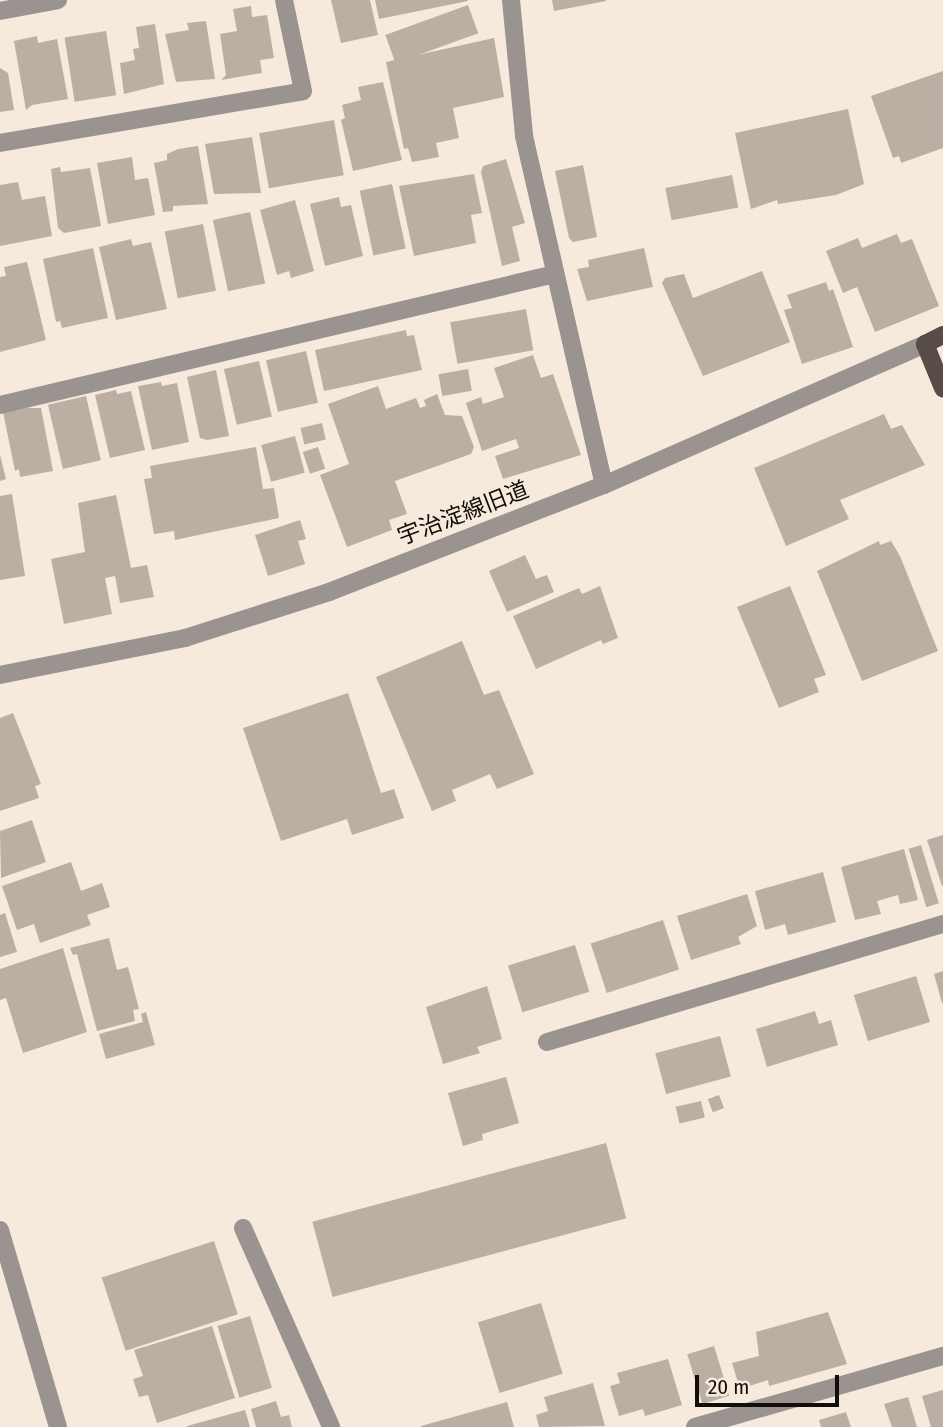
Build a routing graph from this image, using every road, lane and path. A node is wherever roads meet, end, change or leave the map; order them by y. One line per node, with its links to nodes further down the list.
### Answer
1 (58, 0): 4 (street)
2 (284, 0): 5 (street)
3 (511, 0): 6 (street)
4 (0, 11)
5 (0, 143)
6 (555, 274): 10 (street); 11 (street)
7 (943, 335): 8 (main road)
8 (925, 344): 9 (main road); 11 (street, 宇治淀線旧道)
9 (943, 388)
10 (0, 405)
11 (604, 485): 12 (street, 宇治淀線旧道)
12 (0, 675)
13 (943, 924): 14 (street)
14 (547, 1042)
15 (243, 1228): 19 (street)
16 (0, 1230): 18 (street)
17 (943, 1356): 20 (street)
18 (58, 1427)
19 (331, 1427)
20 (695, 1427)

